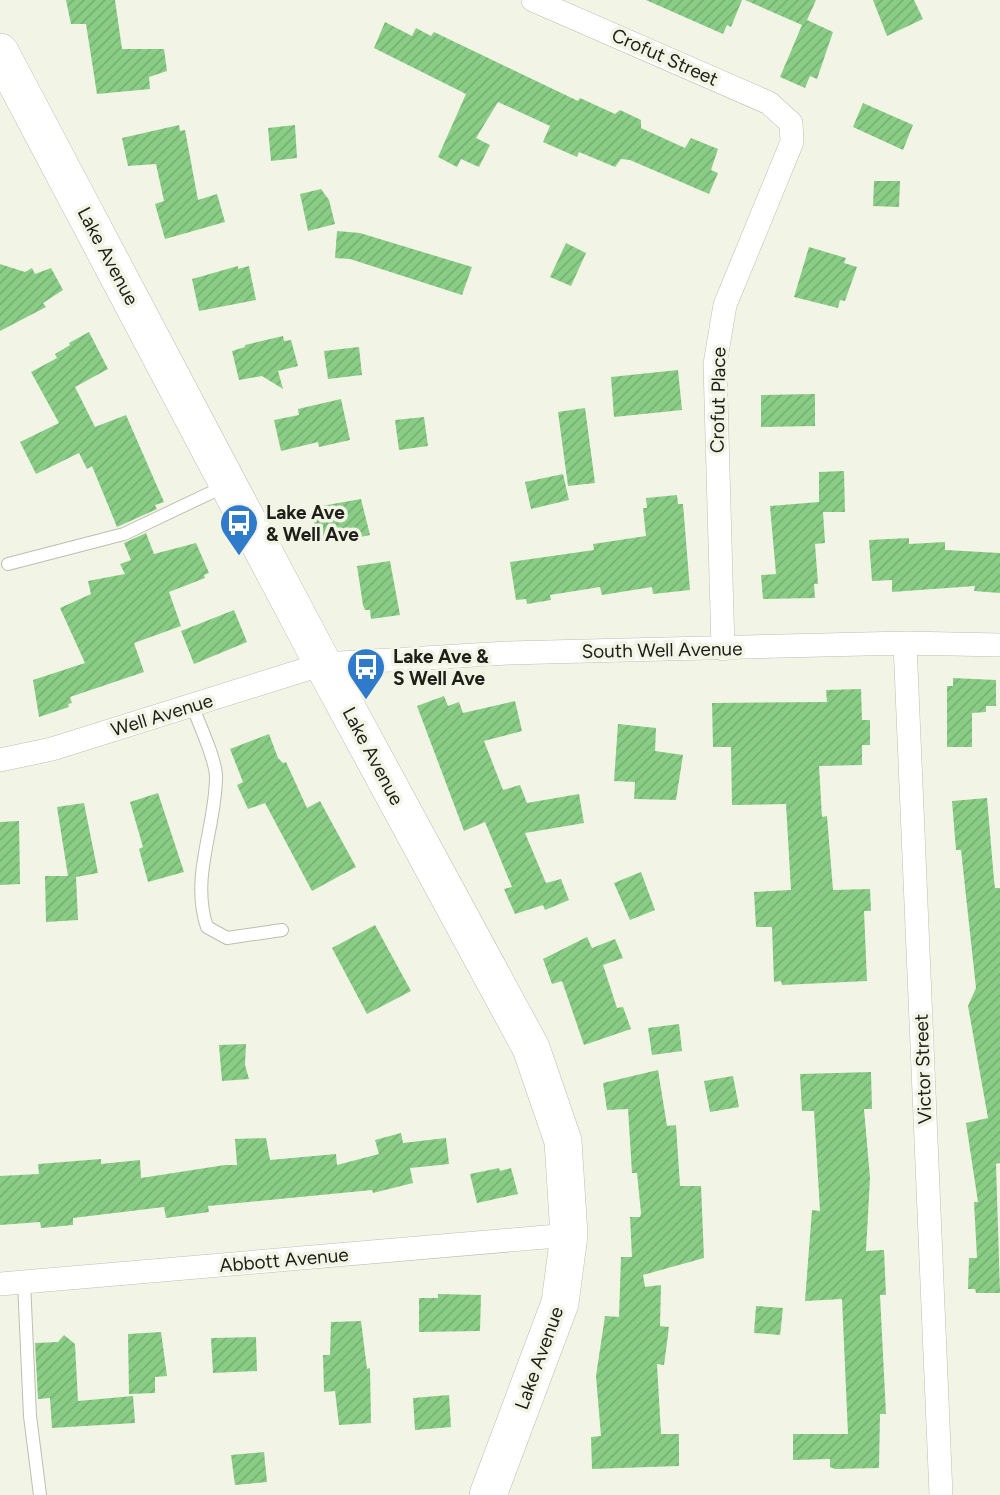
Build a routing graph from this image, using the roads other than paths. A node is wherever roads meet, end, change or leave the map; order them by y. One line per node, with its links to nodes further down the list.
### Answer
1 (533, 0): 3 (street, Crofut Street)
2 (0, 52): 4 (main road, Lake Avenue)
3 (791, 123): 8 (street, Crofut Place)
4 (228, 485): 5 (lane); 9 (main road, Lake Avenue)
5 (8, 564)
6 (905, 643): 7 (street, South Well Avenue); 8 (street, South Well Avenue); 18 (street, Victor Street)
7 (1000, 645)
8 (723, 649): 9 (street, South Well Avenue)
9 (323, 664): 10 (street, Well Avenue); 13 (main road, Lake Avenue)
10 (192, 705): 11 (street, Well Avenue); 12 (lane)
11 (0, 760)
12 (282, 930)
13 (569, 1235): 14 (street, Abbott Avenue); 17 (main road, Lake Avenue)
14 (24, 1282): 15 (street, Abbott Avenue); 16 (lane)
15 (0, 1284)
16 (40, 1495)
17 (488, 1495)
18 (941, 1495)

